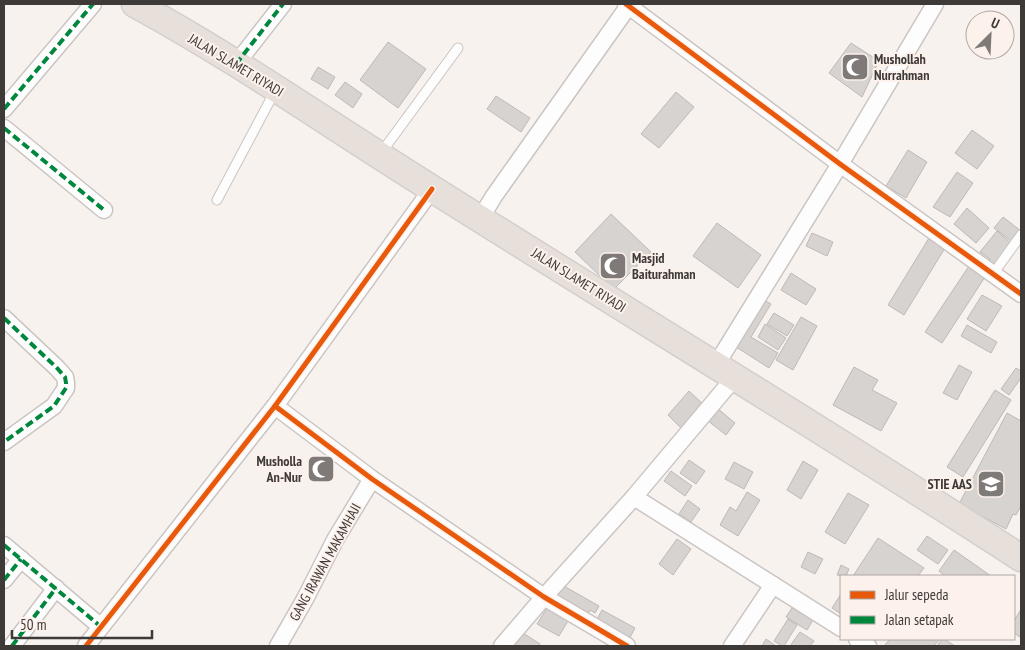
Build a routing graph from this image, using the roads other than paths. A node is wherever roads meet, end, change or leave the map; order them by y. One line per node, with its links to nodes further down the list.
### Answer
1 (93, 4): 9 (street)
2 (283, 4): 7 (street)
3 (628, 4): 12 (street); 16 (street)
4 (934, 4): 12 (street)
5 (139, 5): 7 (main road, JALAN SLAMET RIYADI)
6 (458, 48): 11 (lane)
7 (236, 64): 8 (main road, JALAN SLAMET RIYADI)
8 (276, 89): 11 (main road, JALAN SLAMET RIYADI); 14 (lane)
9 (5, 103)
10 (4, 128): 15 (street)
11 (380, 155): 13 (main road, JALAN SLAMET RIYADI)
12 (840, 164): 18 (street); 21 (street)
13 (432, 189): 16 (main road, JALAN SLAMET RIYADI); 22 (street)
14 (217, 200)
15 (104, 210)
16 (480, 219): 21 (main road, JALAN SLAMET RIYADI)
17 (1021, 235): 18 (lane)
18 (993, 274): 19 (street)
19 (1021, 294)
20 (4, 318): 23 (street)
21 (725, 371): 25 (street); 27 (main road, JALAN SLAMET RIYADI)
22 (275, 406): 24 (street); 33 (street)
23 (4, 442)
24 (372, 479): 32 (street); 37 (street, GANG IRAWAN MAKAMHAJI)
25 (634, 497): 30 (street); 32 (street)
26 (4, 545): 28 (street)
27 (1021, 558)
28 (21, 559): 29 (street); 31 (street)
29 (4, 580)
30 (773, 585): 34 (street); 40 (street)
31 (56, 588): 33 (street); 35 (street)
32 (544, 597): 38 (street); 39 (street)
33 (100, 626): 36 (street)
34 (840, 627)
35 (12, 646)
36 (86, 646)
37 (278, 646)
38 (502, 646)
39 (627, 646)
40 (732, 646)

